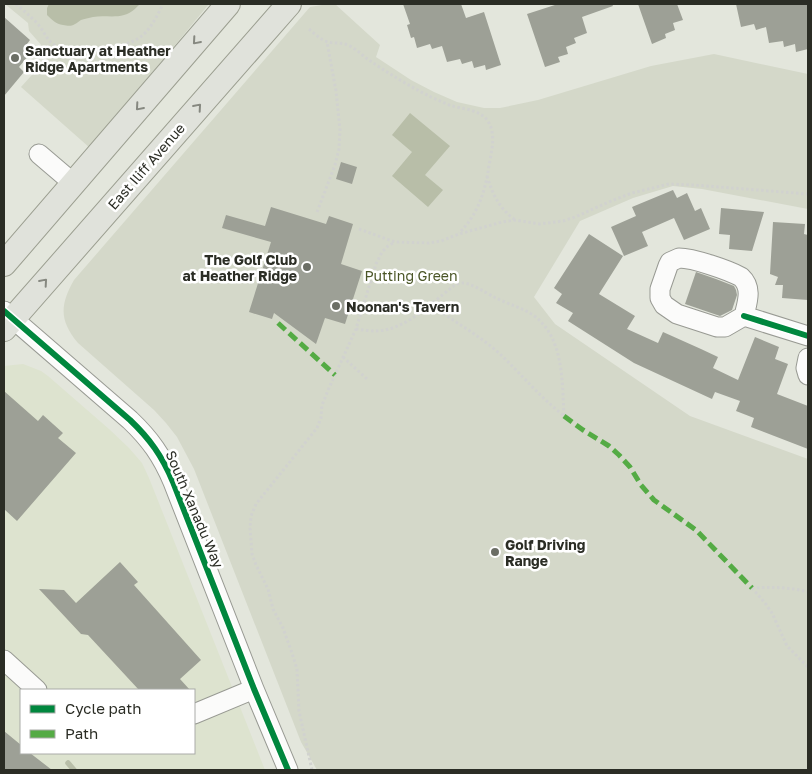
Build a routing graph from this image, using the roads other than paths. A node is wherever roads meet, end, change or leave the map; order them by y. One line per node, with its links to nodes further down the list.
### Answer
1 (228, 4): 4 (main road, one-way to 4)
2 (289, 4): 7 (main road, East Iliff Avenue, one-way to 2)
3 (39, 154): 4 (street)
4 (73, 183): 5 (main road)
5 (4, 264)
6 (744, 316): 6 (street); 8 (street)
7 (7, 320): 13 (street, South Xanadu Way)
8 (808, 336)
9 (808, 358): 10 (street)
10 (808, 375)
11 (4, 660): 12 (street)
12 (36, 689)
13 (254, 689): 14 (street); 15 (street, South Xanadu Way)
14 (195, 714)
15 (288, 770)

